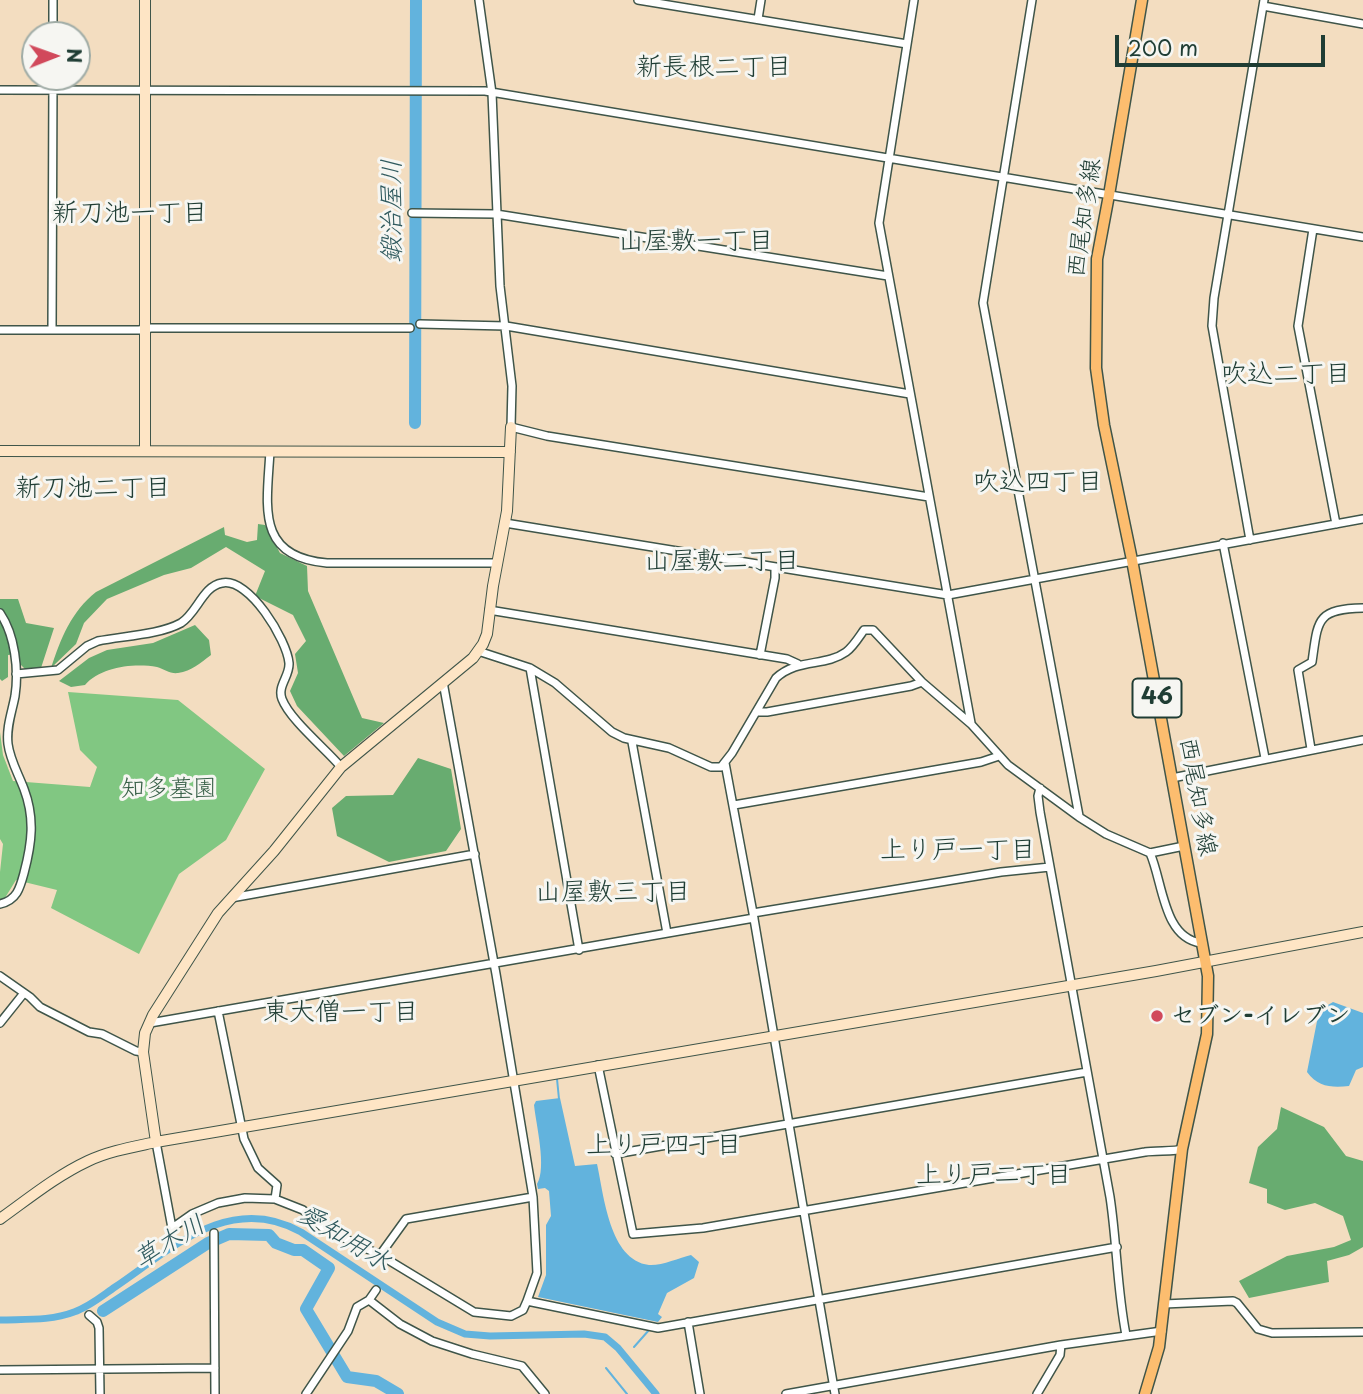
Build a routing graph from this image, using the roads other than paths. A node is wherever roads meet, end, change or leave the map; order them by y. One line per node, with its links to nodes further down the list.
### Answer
1 (53, 0): 11 (street)
2 (145, 0): 18 (street)
3 (479, 0): 19 (street)
4 (638, 0): 10 (street)
5 (761, 0): 10 (street)
6 (914, 0): 13 (street)
7 (1032, 0): 21 (street)
8 (1142, 0): 22 (main road, 西尾知多線 / 46)
9 (1264, 3): 12 (street); 25 (street)
10 (758, 19): 13 (street)
11 (53, 21)
12 (1363, 24)
13 (907, 44): 20 (street)
14 (0, 90): 15 (street)
15 (21, 90)
16 (91, 90): 18 (street)
17 (53, 91): 34 (street)
18 (146, 91): 19 (street); 32 (street)
19 (492, 93): 20 (street); 24 (street)
20 (890, 158): 21 (street); 28 (street)
21 (1002, 177): 22 (street); 50 (street)
22 (1109, 195): 25 (street); 47 (main road, 西尾知多線 / 46)
23 (415, 213): 24 (street)
24 (496, 214): 28 (street); 30 (street)
25 (1229, 215): 26 (street); 45 (street)
26 (1313, 229): 27 (street); 44 (street)
27 (1363, 237)
28 (888, 276): 35 (street)
29 (420, 324): 30 (street)
30 (506, 326): 35 (street); 36 (street)
31 (410, 328): 32 (street)
32 (145, 329): 34 (street); 37 (street)
33 (0, 330): 34 (street)
34 (52, 330)
35 (910, 394): 41 (street)
36 (511, 427): 40 (street); 41 (street)
37 (145, 450): 38 (street); 39 (street)
38 (0, 451)
39 (270, 451): 40 (street); 48 (street)
40 (510, 452): 43 (street)
41 (929, 497): 51 (street)
42 (1363, 519): 44 (street)
43 (505, 523): 48 (street); 49 (street)
44 (1336, 524): 45 (street)
45 (1250, 540): 46 (street)
46 (1223, 543): 47 (street); 68 (street)
47 (1132, 560): 50 (street); 71 (main road, 西尾知多線 / 46)
48 (496, 563): 53 (street)
49 (775, 567): 51 (street); 56 (street)
50 (1035, 580): 51 (street); 74 (street)
51 (948, 595): 63 (street)
52 (1363, 608): 66 (street)
53 (489, 610): 55 (street); 56 (street)
54 (0, 613): 59 (street)
55 (478, 651): 58 (street); 60 (street)
56 (760, 655): 57 (street)
57 (798, 664): 61 (street); 62 (street)
58 (530, 668): 65 (street); 85 (street)
59 (16, 674): 70 (street); 80 (street)
60 (443, 682): 70 (street); 77 (street)
61 (922, 682): 62 (street); 63 (street)
62 (756, 712): 69 (street)
63 (971, 724): 67 (street)
64 (1363, 740): 66 (street)
65 (632, 742): 69 (street); 83 (street)
66 (1311, 750): 68 (street)
67 (999, 756): 72 (street); 73 (street)
68 (1265, 758): 71 (street)
69 (725, 763): 73 (street)
70 (341, 767): 79 (street)
71 (1172, 778): 75 (main road, 西尾知多線 / 46)
72 (1040, 788): 74 (street); 78 (street)
73 (734, 805): 81 (street)
74 (1079, 817): 76 (street)
75 (1184, 846): 76 (street); 84 (main road, 西尾知多線 / 46)
76 (1150, 853): 84 (street)
77 (475, 855): 79 (street); 87 (street)
78 (1050, 867): 81 (street); 89 (street)
79 (231, 898): 93 (street)
80 (0, 904)
81 (754, 916): 83 (street); 94 (street)
82 (1363, 932): 86 (street)
83 (667, 933): 85 (street)
84 (1201, 943): 86 (main road, 西尾知多線 / 46)
85 (579, 950): 87 (street)
86 (1205, 961): 89 (street); 102 (main road, 西尾知多線 / 46)
87 (494, 964): 91 (street); 98 (street)
88 (0, 976): 90 (street)
89 (1071, 984): 94 (street); 97 (street)
90 (24, 993): 92 (street); 95 (street)
91 (218, 1012): 93 (street); 100 (street)
92 (0, 1023)
93 (150, 1023): 95 (street)
94 (774, 1035): 96 (street); 99 (street)
95 (143, 1052): 101 (street)
96 (598, 1065): 98 (street); 103 (street)
97 (1087, 1072): 99 (street); 104 (street)
98 (514, 1080): 100 (street); 105 (street)
99 (788, 1124): 103 (street); 107 (street)
100 (242, 1128): 101 (street); 106 (street)
101 (156, 1142): 106 (street); 108 (street)
102 (1182, 1149): 104 (street); 116 (main road, 西尾知多線 / 46)
103 (615, 1154): 107 (street)
104 (1103, 1159): 107 (street); 110 (street)
105 (533, 1197): 111 (street); 115 (street)
106 (275, 1199): 111 (street)
107 (803, 1211): 113 (street)
108 (1, 1217)
109 (214, 1233): 124 (street)
110 (1117, 1247): 113 (street); 121 (street)
111 (380, 1255): 115 (street)
112 (376, 1290): 114 (street)
113 (819, 1298): 118 (street); 126 (street)
114 (369, 1300): 129 (street); 130 (street)
115 (527, 1301): 118 (street)
116 (1164, 1304): 119 (main road, 西尾知多線 / 46); 120 (street)
117 (89, 1315): 123 (street)
118 (688, 1322): 131 (street)
119 (1162, 1331): 121 (street); 135 (main road, 西尾知多線 / 46)
120 (1363, 1332)
121 (1126, 1335): 122 (street)
122 (1061, 1345): 126 (street); 134 (street)
123 (99, 1368): 124 (street); 125 (street); 127 (street)
124 (215, 1368): 128 (street)
125 (0, 1370)
126 (834, 1385): 132 (street); 133 (street)
127 (100, 1394)
128 (215, 1394)
129 (306, 1394)
130 (545, 1394)
131 (700, 1394)
132 (786, 1394)
133 (835, 1394)
134 (1037, 1394)
135 (1145, 1394)

